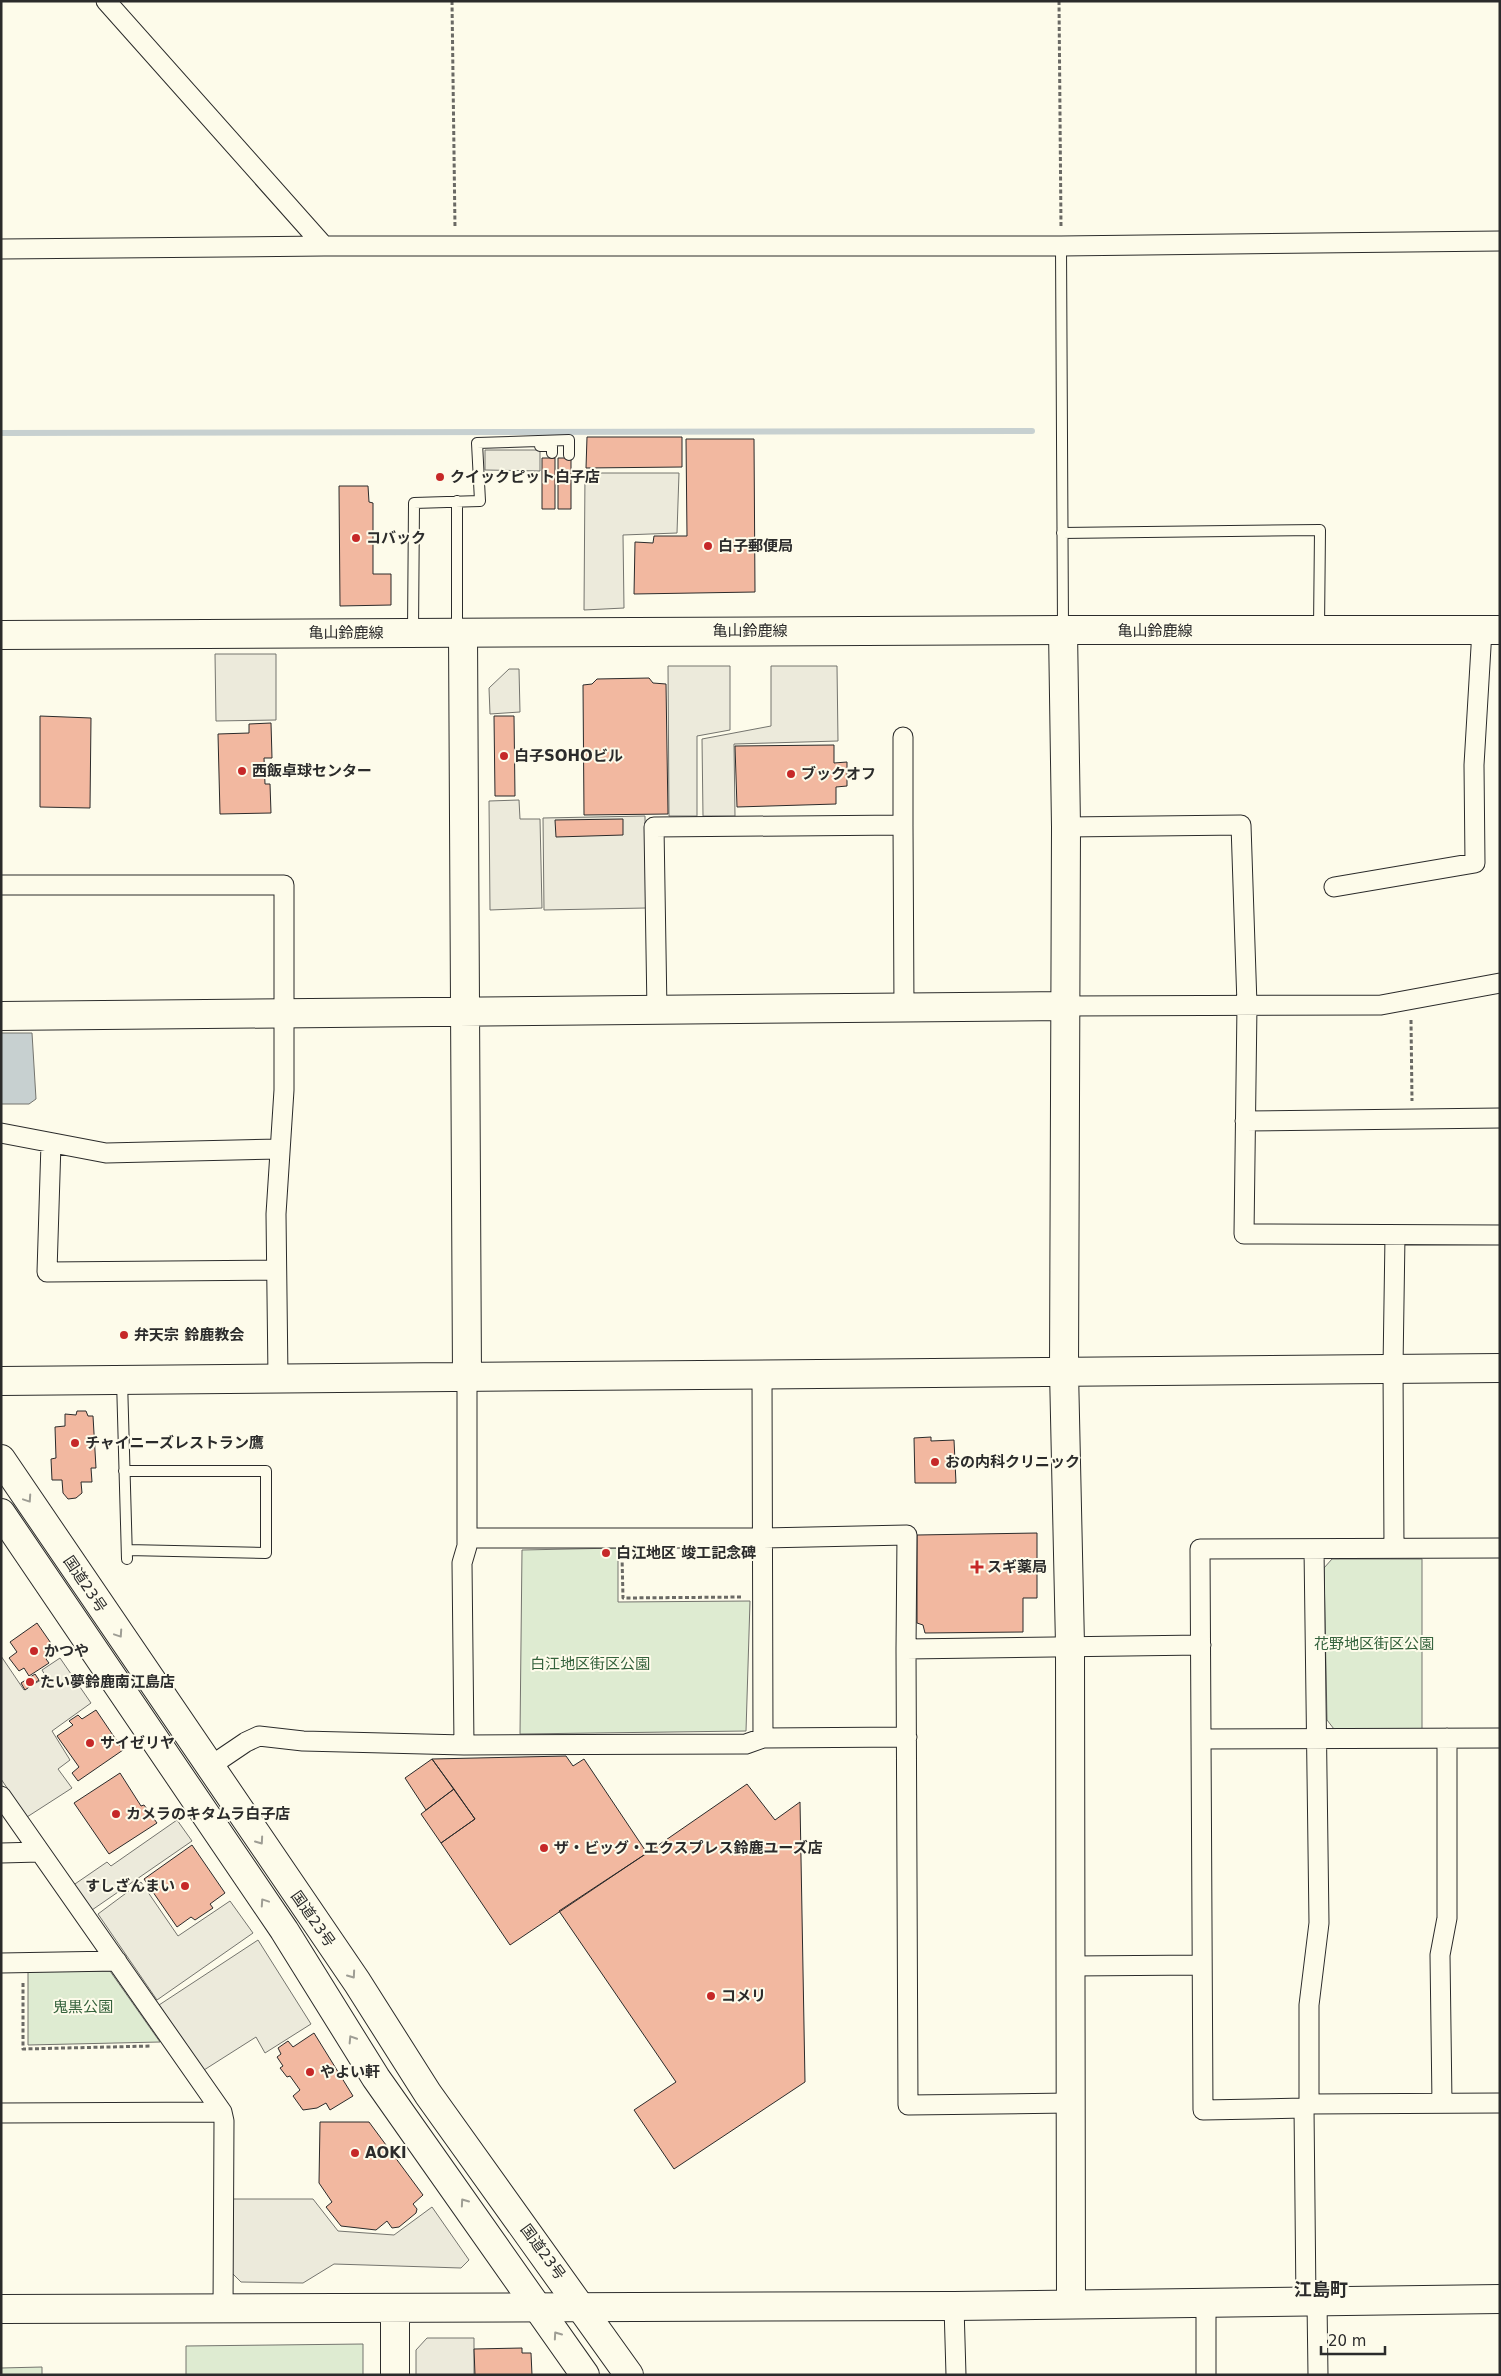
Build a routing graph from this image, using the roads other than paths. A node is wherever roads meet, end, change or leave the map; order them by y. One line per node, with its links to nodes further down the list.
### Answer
1 (106, 1): 3 (street)
2 (1500, 241): 4 (street)
3 (324, 246): 4 (street); 5 (street)
4 (1061, 246): 10 (lane)
5 (1, 249)
6 (476, 448): 7 (lane); 8 (lane); 9 (lane)
7 (552, 453)
8 (568, 455)
9 (457, 501): 13 (lane); 15 (lane)
10 (1062, 533): 11 (lane); 14 (lane)
11 (1063, 630): 14 (main road, 亀山鈴鹿線); 15 (main road, 亀山鈴鹿線); 19 (main road)
12 (1491, 630): 14 (main road, 亀山鈴鹿線); 21 (street)
13 (413, 632): 15 (main road, 亀山鈴鹿線); 16 (main road, 亀山鈴鹿線)
14 (1319, 632)
15 (460, 633): 26 (main road)
16 (1, 635)
17 (904, 737): 18 (street)
18 (903, 825): 25 (street); 27 (street)
19 (1066, 826): 23 (street); 24 (main road)
20 (1, 885): 28 (street)
21 (1334, 886)
22 (1500, 983): 23 (street)
23 (1247, 1005): 24 (street); 31 (street)
24 (1066, 1006): 25 (main road); 40 (main road)
25 (904, 1010): 27 (main road)
26 (464, 1011): 27 (main road); 28 (main road); 43 (main road)
27 (656, 1011)
28 (284, 1014): 29 (main road); 34 (street)
29 (1, 1016)
30 (1500, 1118): 31 (street)
31 (1245, 1120): 36 (street)
32 (1, 1133): 33 (street)
33 (51, 1143): 34 (street); 37 (street)
34 (280, 1149): 37 (street)
35 (1500, 1235): 36 (street)
36 (1395, 1236): 38 (street)
37 (276, 1270): 42 (street)
38 (1392, 1368): 39 (main road); 40 (main road); 51 (street)
39 (1500, 1368)
40 (1064, 1371): 41 (main road); 55 (main road)
41 (762, 1375): 43 (main road); 50 (street)
42 (278, 1377): 43 (main road); 44 (main road)
43 (467, 1378): 49 (street)
44 (122, 1379): 45 (main road); 47 (lane)
45 (1, 1380)
46 (1, 1459): 64 (main road, 国道23号, one-way to 64)
47 (124, 1471): 47 (lane)
48 (1, 1513): 85 (main road, 国道23号, one-way to 48)
49 (467, 1538): 50 (street); 63 (street)
50 (763, 1538): 56 (street); 58 (street)
51 (1394, 1548): 52 (street); 53 (street)
52 (1500, 1548)
53 (1314, 1549): 54 (street); 59 (street)
54 (1201, 1645): 55 (street); 62 (street)
55 (1070, 1646): 56 (street); 71 (main road)
56 (906, 1649): 57 (street)
57 (907, 1737): 58 (street); 72 (street)
58 (763, 1738): 63 (street)
59 (1316, 1738): 60 (street); 62 (street); 75 (street)
60 (1447, 1738): 61 (street); 73 (street)
61 (1500, 1738)
62 (1201, 1739): 70 (street)
63 (464, 1744): 64 (street)
64 (209, 1767): 87 (main road, 国道23号, one-way to 87)
65 (1, 1796): 66 (street)
66 (40, 1852): 67 (street); 68 (street)
67 (1, 1853)
68 (117, 1961): 69 (street); 76 (street)
69 (1, 1963)
70 (1202, 1965): 71 (street); 75 (street)
71 (1072, 1966): 72 (main road)
72 (1069, 2103): 81 (main road)
73 (1442, 2103): 74 (street); 75 (street)
74 (1500, 2103)
75 (1306, 2106): 79 (street)
76 (222, 2112): 77 (street); 83 (street)
77 (1, 2114)
78 (1500, 2299): 79 (main road)
79 (1312, 2302): 80 (main road); 93 (street)
80 (1206, 2303): 81 (main road); 92 (street)
81 (1071, 2304): 82 (main road)
82 (954, 2306): 87 (main road); 91 (street)
83 (223, 2308): 84 (main road); 86 (main road)
84 (396, 2308): 85 (main road); 88 (main road)
85 (538, 2308): 87 (main road); 89 (main road, 国道23号, one-way to 85)
86 (1, 2309)
87 (584, 2309): 90 (main road, 国道23号)
88 (395, 2375)
89 (585, 2375)
90 (630, 2375)
91 (956, 2375)
92 (1206, 2375)
93 (1318, 2375)

